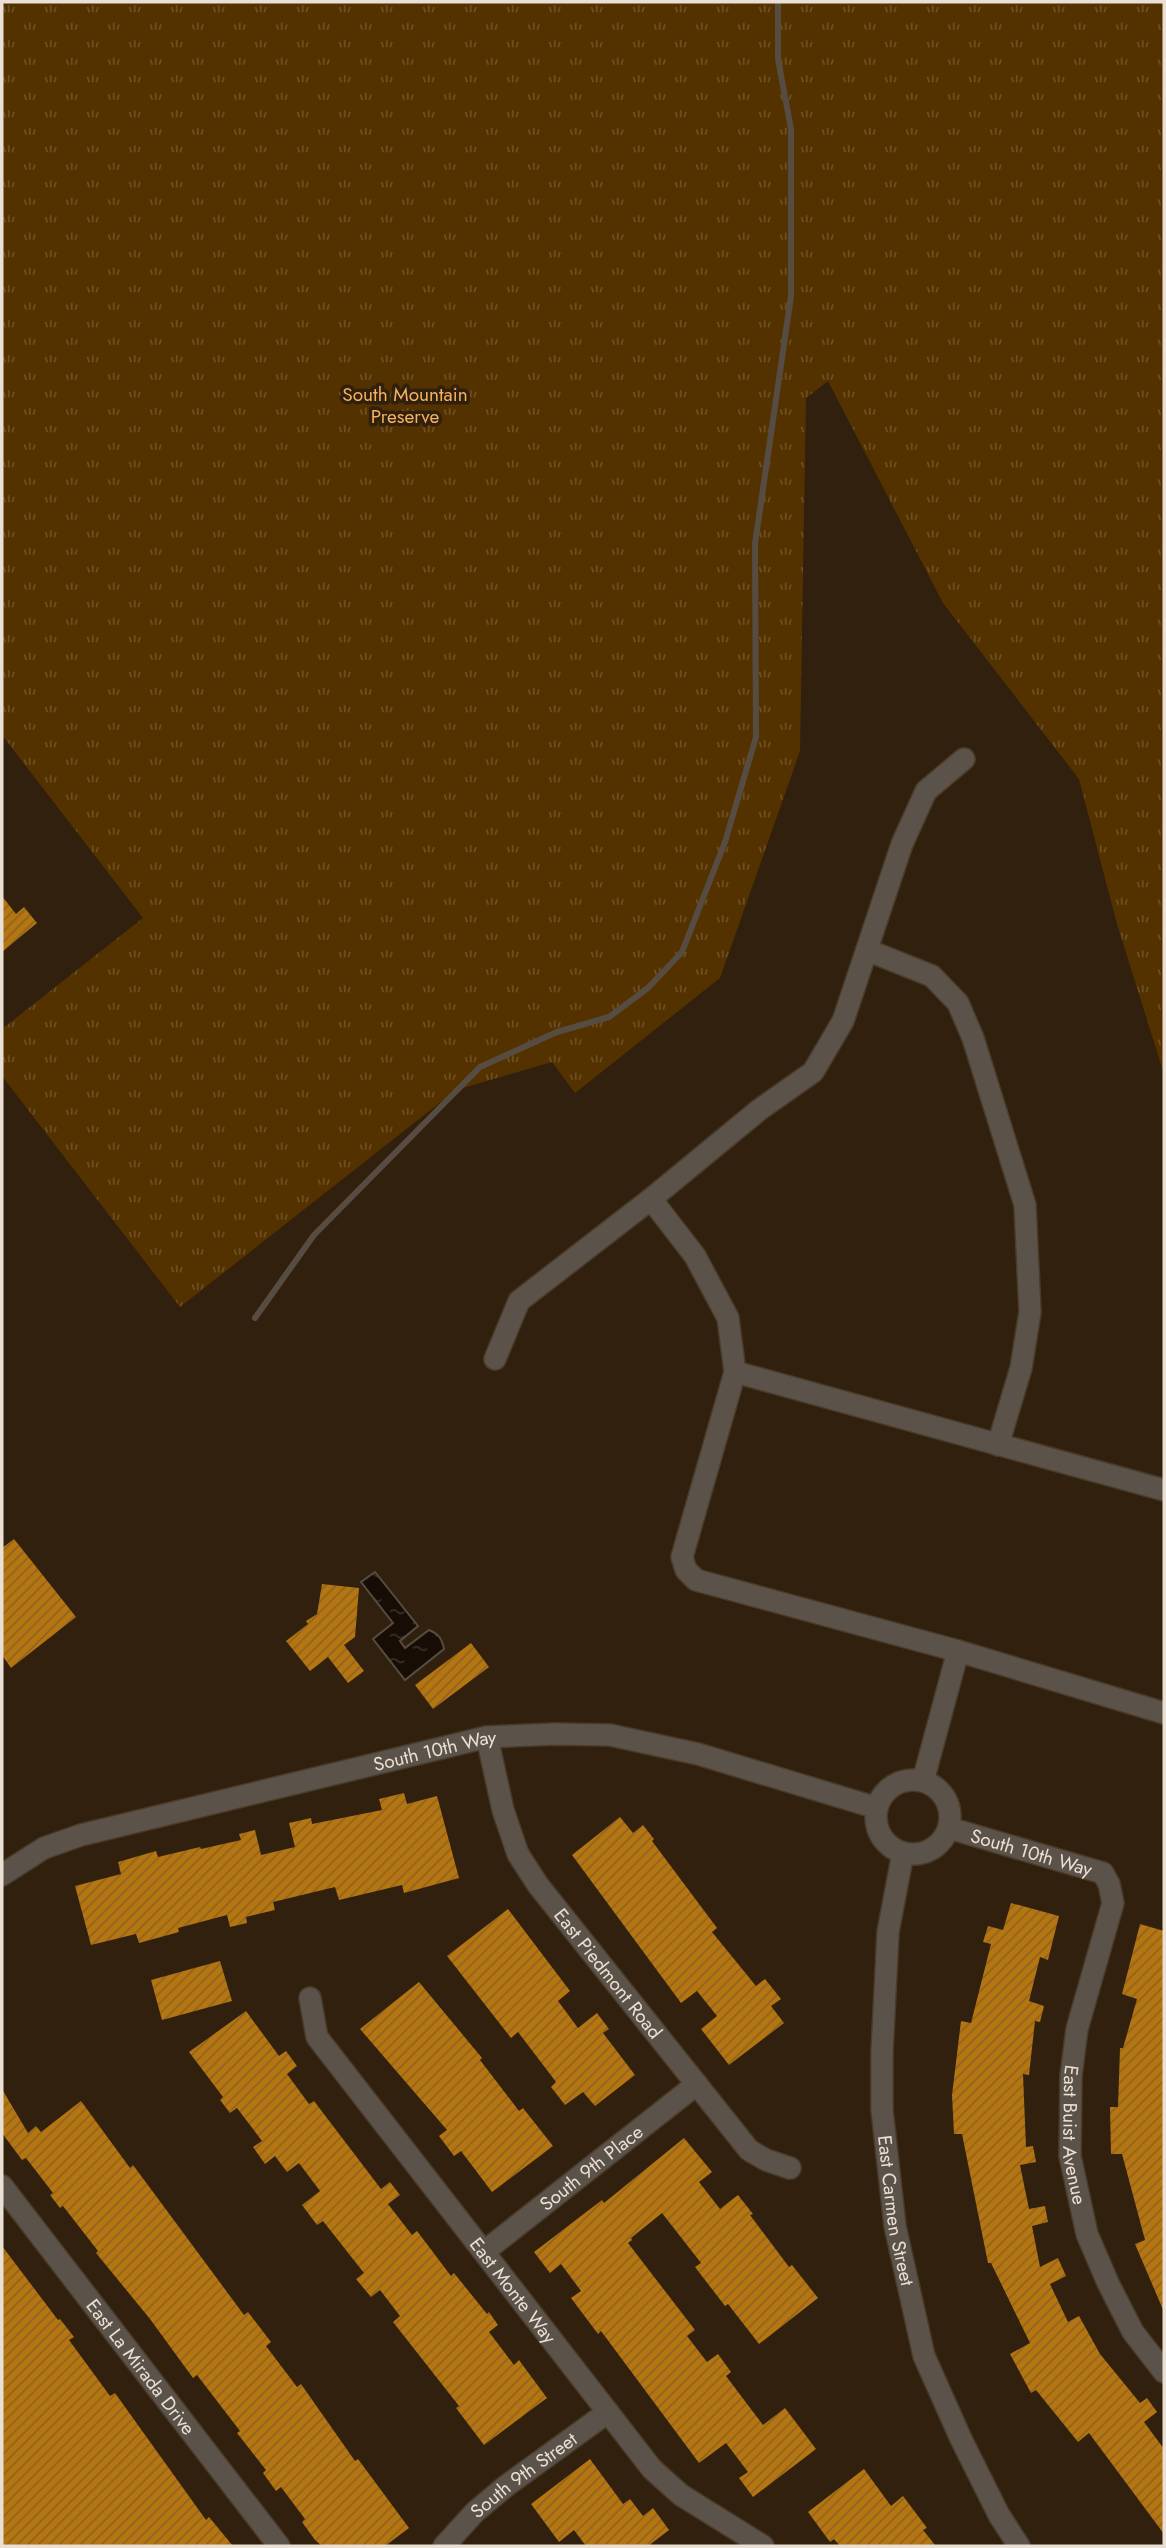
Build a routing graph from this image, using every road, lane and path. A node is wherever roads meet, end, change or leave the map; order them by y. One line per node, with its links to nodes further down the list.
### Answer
1 (964, 759): 2 (street)
2 (867, 950): 3 (street); 6 (street)
3 (651, 1199): 4 (street); 5 (street)
4 (495, 1359)
5 (735, 1372): 6 (street); 8 (street)
6 (998, 1445): 7 (street)
7 (1164, 1490)
8 (958, 1651): 9 (street); 11 (street)
9 (1164, 1713)
10 (487, 1737): 12 (street, South 10th Way); 15 (street, South 10th Way); 18 (street, East Piedmont Road)
11 (923, 1781): 12 (street); 13 (street)
12 (877, 1808): 14 (street)
13 (949, 1828): 14 (street); 16 (street, South 10th Way)
14 (903, 1853): 27 (street, East Carmen Street)
15 (2, 1875)
16 (1110, 1884): 22 (street, East Buist Avenue)
17 (310, 1998): 21 (street, East Monte Way)
18 (697, 2084): 19 (street, East Piedmont Road); 21 (street, South 9th Place)
19 (790, 2168)
20 (2, 2186): 24 (street, East La Mirada Drive)
21 (485, 2251): 23 (street, East Monte Way)
22 (1164, 2372)
23 (608, 2412): 25 (street, South 9th Street); 26 (street, East Monte Way)
24 (279, 2546)
25 (444, 2546)
26 (763, 2546)
27 (1019, 2546)

